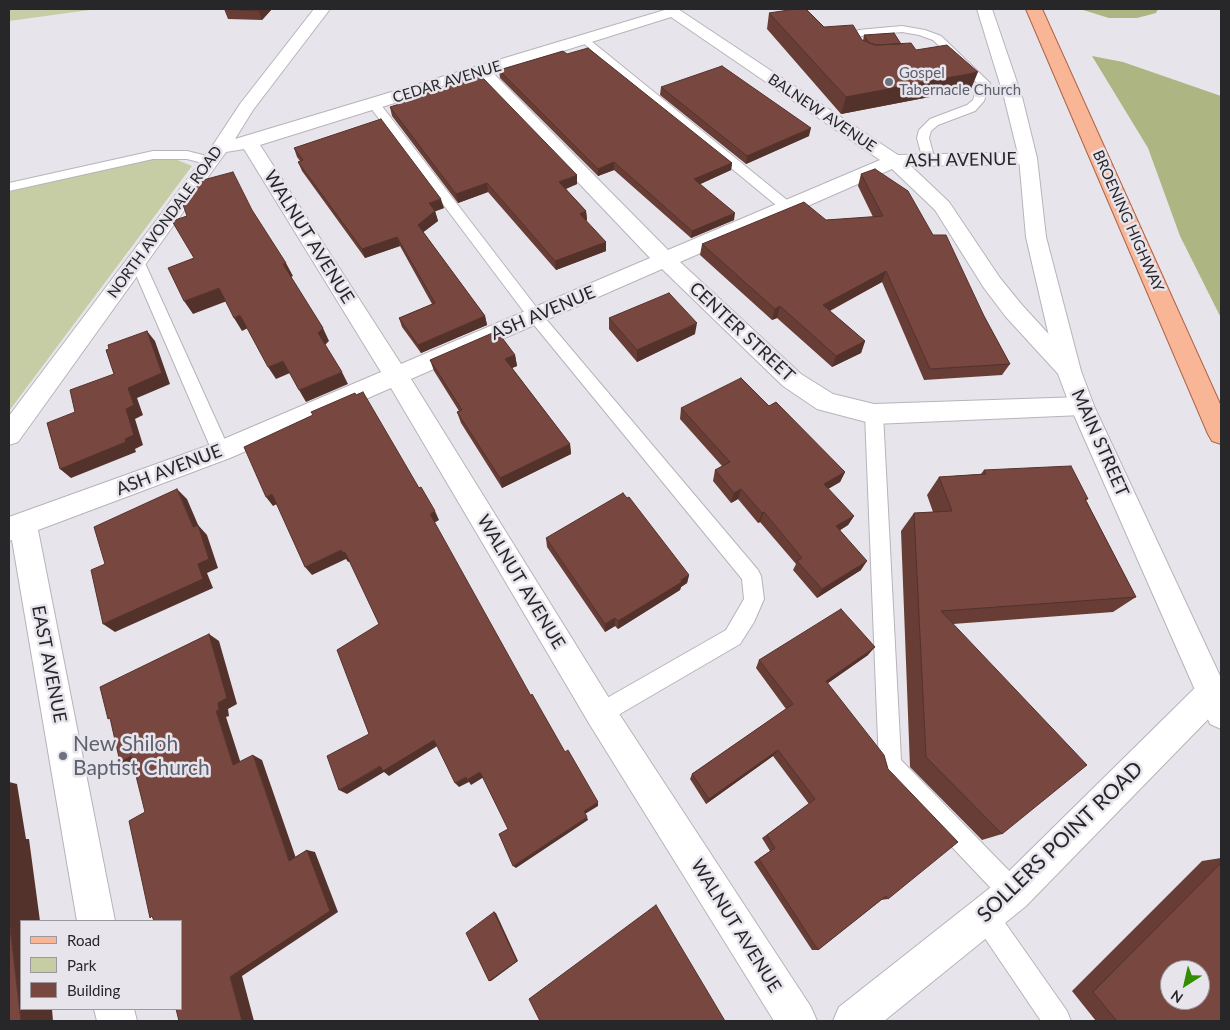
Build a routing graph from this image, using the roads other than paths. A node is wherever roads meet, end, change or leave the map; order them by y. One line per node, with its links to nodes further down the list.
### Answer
1 (322, 9): 12 (street, NORTH AVONDALE ROAD)
2 (984, 9): 13 (street, MAIN STREET)
3 (1034, 9): 25 (main road, BROENING HIGHWAY)
4 (673, 12): 5 (street, CEDAR AVENUE); 15 (street, BALNEW AVENUE)
5 (584, 40): 9 (street, CEDAR AVENUE); 17 (lane)
6 (948, 49): 7 (lane); 8 (lane); 14 (lane)
7 (930, 51)
8 (877, 57)
9 (482, 71): 10 (street, CEDAR AVENUE); 19 (street, CENTER STREET)
10 (374, 104): 11 (street, CEDAR AVENUE); 20 (lane)
11 (249, 142): 12 (street, CEDAR AVENUE); 22 (street, WALNUT AVENUE)
12 (215, 154): 16 (lane); 18 (street, NORTH AVONDALE ROAD)
13 (1028, 158): 14 (street, ASH AVENUE); 21 (street, MAIN STREET)
14 (929, 160): 15 (street, ASH AVENUE)
15 (894, 161): 17 (street, ASH AVENUE); 21 (street, BALNEW AVENUE)
16 (9, 186)
17 (787, 207): 19 (street, ASH AVENUE)
18 (137, 260): 26 (street, NORTH AVONDALE ROAD); 27 (lane)
19 (665, 260): 20 (street, ASH AVENUE); 24 (street, CENTER STREET)
20 (535, 316): 22 (street, ASH AVENUE); 30 (lane)
21 (1069, 370): 23 (street, MAIN STREET)
22 (396, 376): 27 (street, ASH AVENUE); 30 (street, WALNUT AVENUE)
23 (1082, 406): 24 (street, CENTER STREET); 29 (street, MAIN STREET)
24 (874, 414): 31 (lane)
25 (1221, 434)
26 (9, 435)
27 (221, 451): 28 (street, ASH AVENUE)
28 (16, 527): 33 (street, EAST AVENUE)
29 (1217, 703): 31 (street, SOLLERS POINT ROAD)
30 (601, 714): 34 (street, WALNUT AVENUE)
31 (1013, 892): 32 (street, SOLLERS POINT ROAD)
32 (985, 916): 35 (street, SOLLERS POINT ROAD); 36 (lane)
33 (96, 920)
34 (797, 1021)
35 (853, 1021)
36 (1057, 1021)

